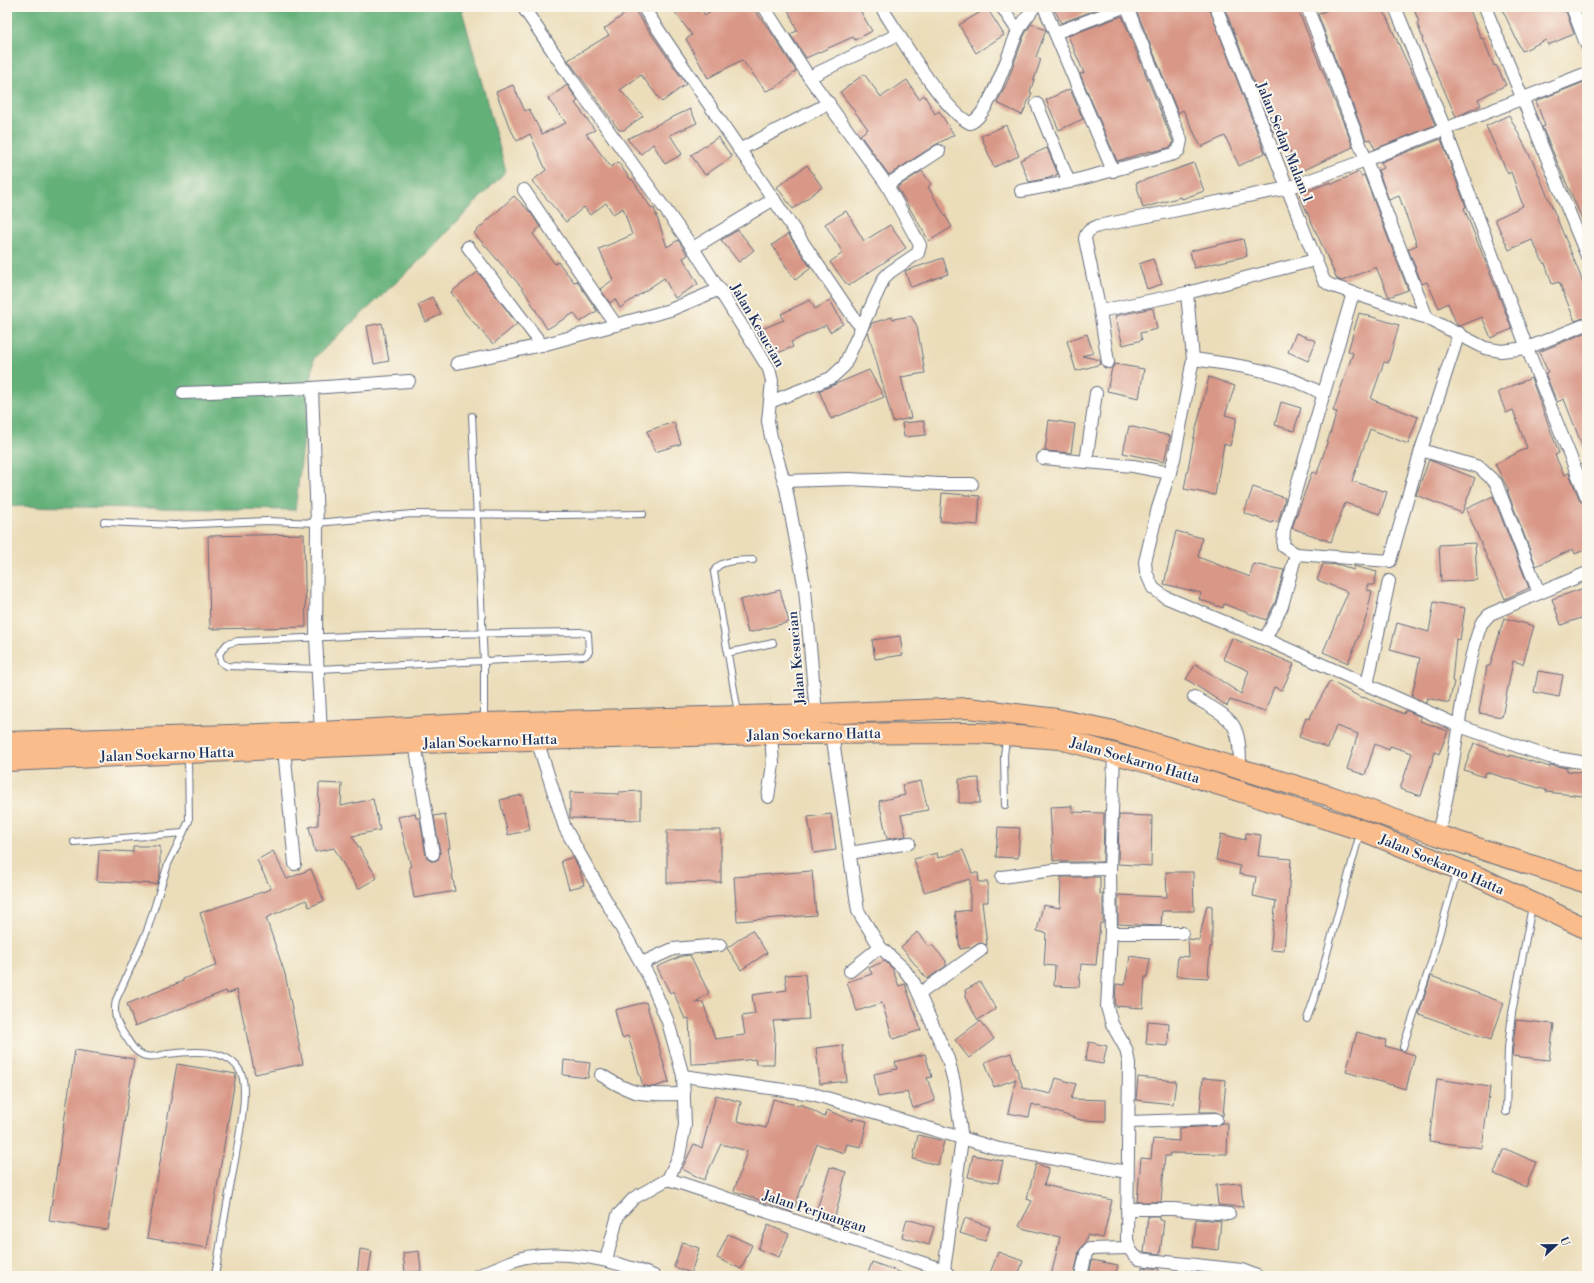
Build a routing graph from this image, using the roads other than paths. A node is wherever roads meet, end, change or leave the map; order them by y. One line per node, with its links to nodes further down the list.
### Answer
1 (523, 7): 35 (street, Jalan Kesucian)
2 (764, 7): 19 (street)
3 (881, 7): 16 (street)
4 (1002, 7): 14 (street)
5 (1034, 7): 14 (street)
6 (1044, 7): 15 (street)
7 (1125, 7): 15 (street); 27 (street)
8 (1216, 7): 30 (street, Jalan Sedap Malam 1)
9 (1307, 7): 26 (street)
10 (1395, 7): 23 (street)
11 (1486, 7): 20 (street)
12 (1572, 7): 17 (street)
13 (647, 8): 24 (street)
14 (1018, 31): 16 (street)
15 (1055, 33): 27 (street)
16 (899, 34): 19 (street)
17 (1587, 46)
18 (1587, 73): 20 (street)
19 (809, 77): 21 (street)
20 (1523, 99): 23 (street); 36 (street)
21 (829, 103): 24 (street); 29 (street)
22 (1037, 104): 28 (street)
23 (1446, 129): 26 (street); 48 (street)
24 (739, 150): 33 (street)
25 (939, 151): 29 (street)
26 (1366, 160): 30 (street); 42 (street)
27 (1113, 171): 28 (street)
28 (1069, 182): 32 (street)
29 (887, 185): 45 (street)
30 (1288, 188): 37 (street, Jalan Sedap Malam 1); 41 (street)
31 (524, 190): 44 (street)
32 (1021, 191)
33 (774, 199): 35 (street); 45 (street)
34 (468, 248): 47 (street)
35 (693, 248): 38 (street, Jalan Kesucian)
36 (1587, 256)
37 (1315, 260): 39 (street); 40 (street, Jalan Sedap Malam 1)
38 (720, 289): 44 (street); 57 (street, Jalan Kesucian)
39 (1187, 293): 41 (street); 49 (street)
40 (1353, 293): 42 (street); 56 (street)
41 (1100, 311): 50 (street)
42 (1427, 318): 46 (street)
43 (1587, 324): 48 (street)
44 (616, 325): 47 (street)
45 (862, 327): 57 (street)
46 (1458, 333): 48 (street); 59 (street)
47 (542, 345): 51 (street)
48 (1527, 348): 65 (street)
49 (1193, 359): 56 (street); 62 (street)
50 (1108, 362)
51 (457, 363)
52 (409, 381): 53 (street)
53 (312, 388): 55 (street); 69 (street)
54 (1096, 392): 61 (street)
55 (183, 393)
56 (1323, 394): 70 (street)
57 (770, 402): 63 (street, Jalan Kesucian)
58 (472, 416): 66 (lane)
59 (1421, 450): 70 (street); 74 (street)
60 (1043, 458): 61 (street)
61 (1086, 462): 62 (street)
62 (1170, 473): 77 (street)
63 (784, 481): 64 (street); 84 (street, Jalan Kesucian)
64 (972, 484)
65 (1587, 498)
66 (477, 514): 67 (lane); 69 (lane); 75 (lane)
67 (643, 514)
68 (104, 522): 69 (lane)
69 (317, 523): 76 (street)
70 (1296, 554): 77 (street)
71 (753, 560): 79 (lane)
72 (1587, 573): 74 (street)
73 (1389, 581): 82 (street)
74 (1539, 594): 87 (street)
75 (482, 634): 76 (lane); 80 (lane); 80 (lane)
76 (316, 638): 81 (street); 81 (lane)
77 (1265, 639): 82 (street)
78 (772, 643): 79 (lane)
79 (727, 653): 85 (lane)
80 (484, 662): 81 (lane); 86 (lane)
81 (319, 669): 88 (street)
82 (1367, 685): 87 (street)
83 (1194, 697): 102 (street)
84 (816, 714): 85 (highway, Jalan Soekarno Hatta); 102 (highway, Jalan Soekarno Hatta)
85 (738, 716): 86 (highway, Jalan Soekarno Hatta)
86 (484, 723): 88 (highway, Jalan Soekarno Hatta)
87 (1459, 726): 101 (street); 107 (street)
88 (321, 732): 94 (highway, Jalan Soekarno Hatta)
89 (7, 733): 94 (highway)
90 (832, 733): 91 (highway, Jalan Soekarno Hatta); 92 (highway, Jalan Soekarno Hatta); 110 (street)
91 (770, 734): 93 (highway, Jalan Soekarno Hatta); 103 (street)
92 (1007, 735): 99 (highway, Jalan Soekarno Hatta); 104 (lane)
93 (537, 740): 96 (highway, Jalan Soekarno Hatta); 124 (street)
94 (30, 741): 95 (highway, Jalan Soekarno Hatta)
95 (7, 742)
96 (415, 743): 97 (highway, Jalan Soekarno Hatta); 111 (street)
97 (284, 749): 98 (highway, Jalan Soekarno Hatta); 112 (street)
98 (188, 754): 100 (highway, Jalan Soekarno Hatta); 106 (lane)
99 (1114, 754): 105 (highway, Jalan Soekarno Hatta); 113 (street)
100 (7, 761)
101 (1587, 763)
102 (1240, 768): 107 (highway, Jalan Soekarno Hatta)
103 (768, 797)
104 (1005, 805)
105 (1361, 830): 114 (highway, Jalan Soekarno Hatta); 127 (lane)
106 (183, 833): 108 (lane); 143 (lane)
107 (1437, 835): 116 (highway, Jalan Soekarno Hatta)
108 (74, 842)
109 (909, 843): 110 (street)
110 (850, 853): 122 (street)
111 (433, 854)
112 (295, 864)
113 (1110, 869): 115 (street); 120 (street)
114 (1458, 869): 117 (highway, Jalan Soekarno Hatta); 128 (lane)
115 (1002, 877)
116 (1587, 883)
117 (1533, 904): 118 (highway, Jalan Soekarno Hatta); 132 (lane)
118 (1587, 929)
119 (1182, 932): 120 (street)
120 (1111, 934): 134 (street)
121 (720, 945): 124 (street)
122 (880, 947): 125 (street); 126 (street)
123 (981, 950): 126 (street)
124 (642, 963): 130 (street)
125 (850, 971)
126 (919, 994): 135 (street)
127 (1307, 1019)
128 (1403, 1047)
129 (601, 1074): 131 (street)
130 (683, 1076): 131 (street); 135 (street)
131 (684, 1094): 137 (street)
132 (1506, 1112)
133 (1216, 1119): 134 (street)
134 (1129, 1122): 136 (street)
135 (962, 1139): 136 (street); 142 (street)
136 (1126, 1172): 138 (street)
137 (668, 1179): 141 (street); 142 (street, Jalan Perjuangan)
138 (1127, 1209): 139 (street); 140 (street)
139 (1229, 1214)
140 (1129, 1248): 146 (street); 147 (street)
141 (606, 1260): 144 (street); 145 (street)
142 (945, 1274)
143 (215, 1276)
144 (477, 1276)
145 (654, 1276)
146 (1081, 1276)
147 (1257, 1276)

